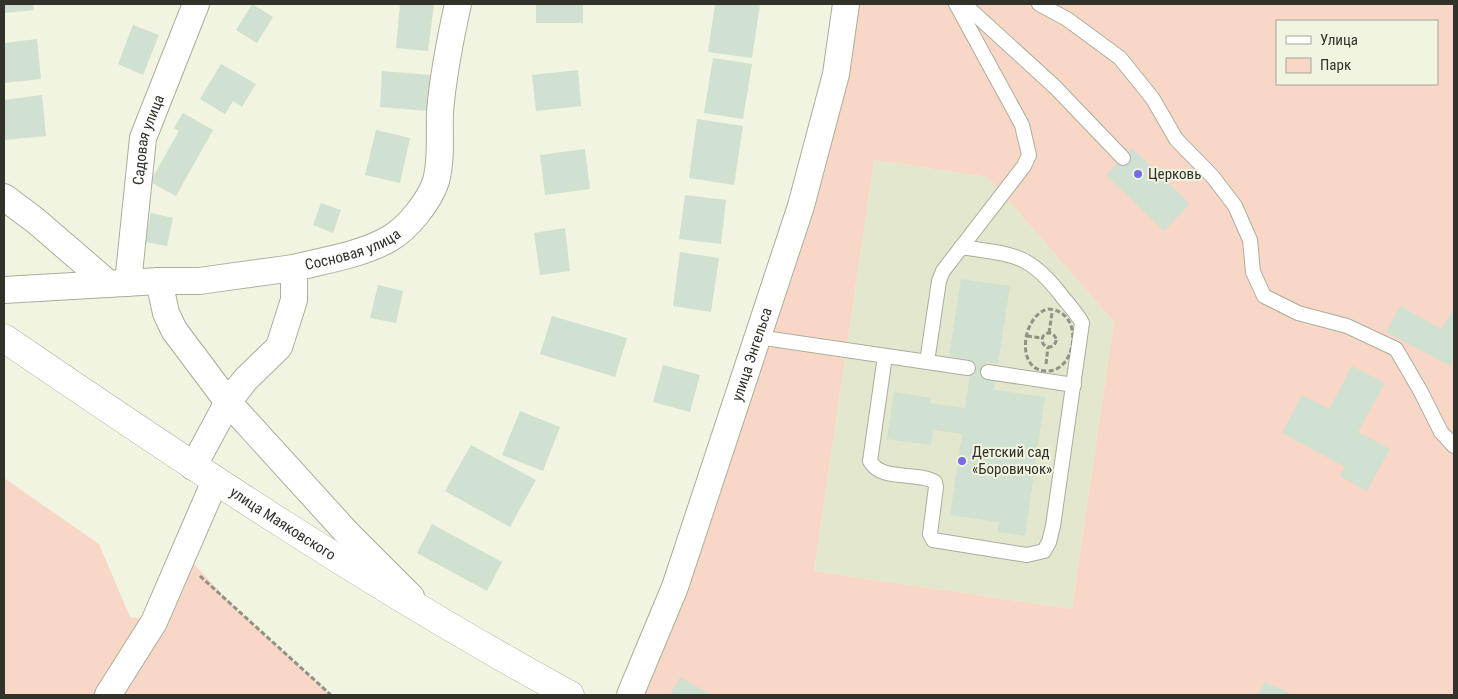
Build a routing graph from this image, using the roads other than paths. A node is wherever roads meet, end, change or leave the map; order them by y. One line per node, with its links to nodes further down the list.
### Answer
1 (196, 4): 12 (street, Садовая улица)
2 (458, 4): 10 (street, Сосновая улица)
3 (846, 4): 14 (street, улица Энгельса)
4 (956, 4): 9 (lane)
5 (964, 4): 7 (lane)
6 (1039, 4): 22 (lane)
7 (1123, 158)
8 (4, 197): 12 (street)
9 (962, 248): 17 (lane); 20 (lane)
10 (294, 268): 11 (street); 21 (street, Сосновая улица)
11 (159, 280): 12 (street); 21 (street)
12 (119, 284): 13 (street)
13 (4, 290)
14 (758, 337): 16 (lane); 27 (street, улица Энгельса)
15 (4, 338): 23 (main road, улица Маяковского)
16 (885, 356): 17 (lane); 20 (lane)
17 (927, 362): 18 (lane)
18 (968, 368)
19 (988, 372): 20 (lane)
20 (1074, 385)
21 (228, 402): 23 (street, Сосновая улица); 24 (street)
22 (1454, 446)
23 (204, 474): 24 (main road, улица Маяковского); 25 (street, Сосновая улица)
24 (426, 612): 26 (main road, улица Маяковского)
25 (108, 695)
26 (570, 695)
27 (630, 695)

